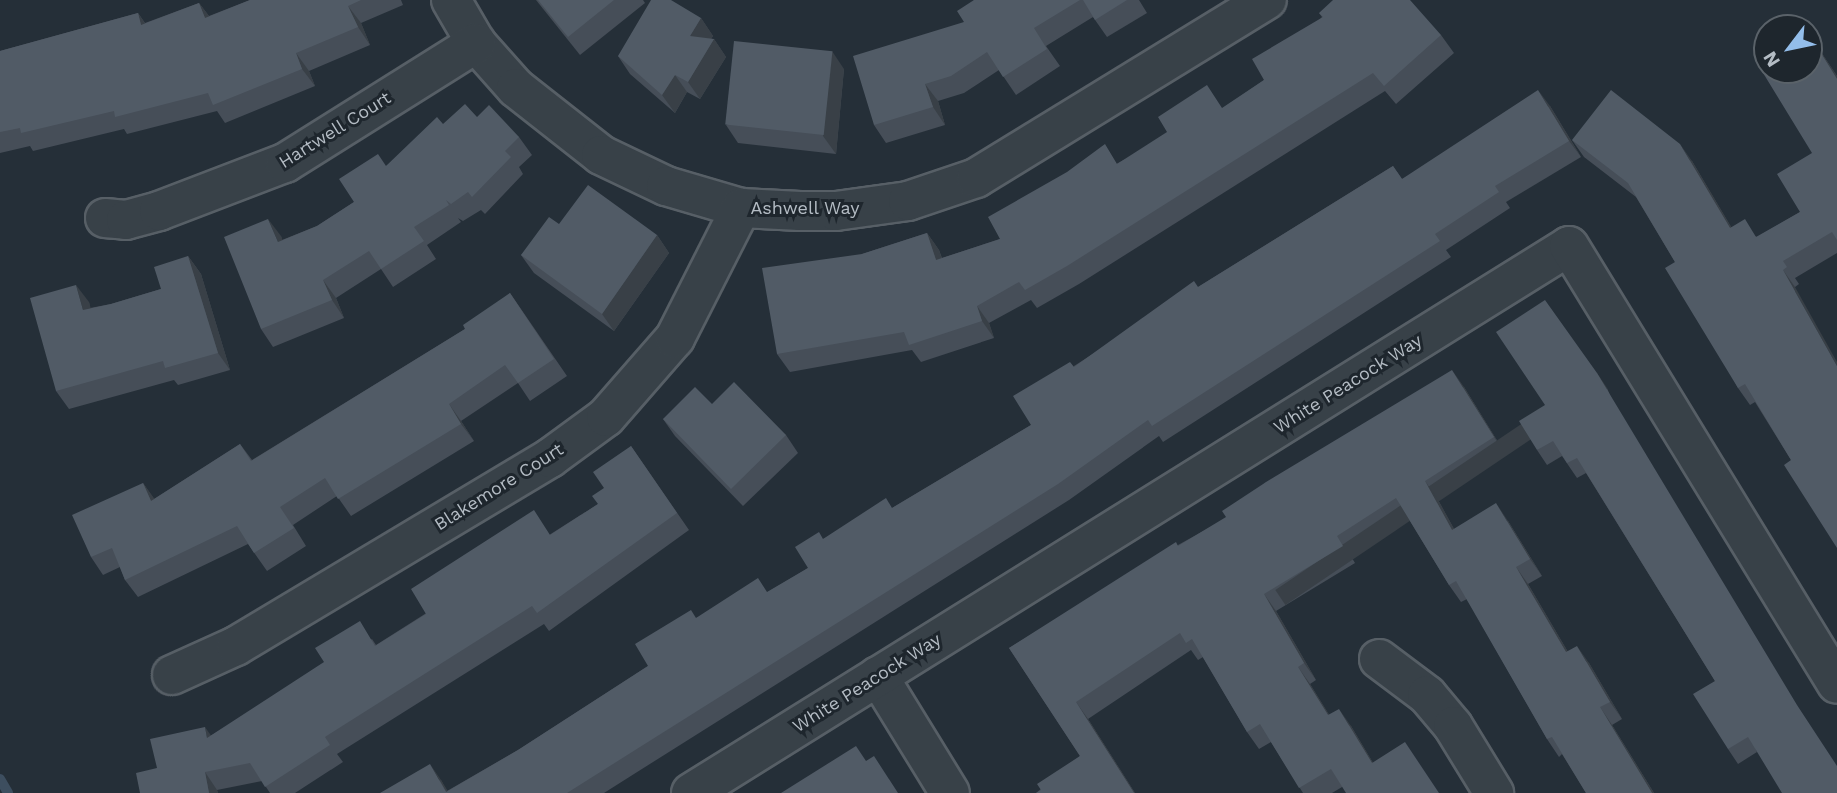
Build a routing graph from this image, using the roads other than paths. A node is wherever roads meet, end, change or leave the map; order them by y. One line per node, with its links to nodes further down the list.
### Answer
1 (450, 0): 3 (street, Ashwell Way)
2 (1267, 0): 4 (street, Ashwell Way)
3 (476, 43): 4 (street, Ashwell Way); 5 (street, Hartwell Court)
4 (741, 208): 7 (street, Blakemore Court)
5 (105, 218)
6 (1379, 659): 12 (street)
7 (172, 675)
8 (878, 677): 9 (street, White Peacock Way); 10 (street, White Peacock Way); 11 (street)
9 (1837, 684)
10 (691, 793)
11 (950, 793)
12 (1494, 793)

